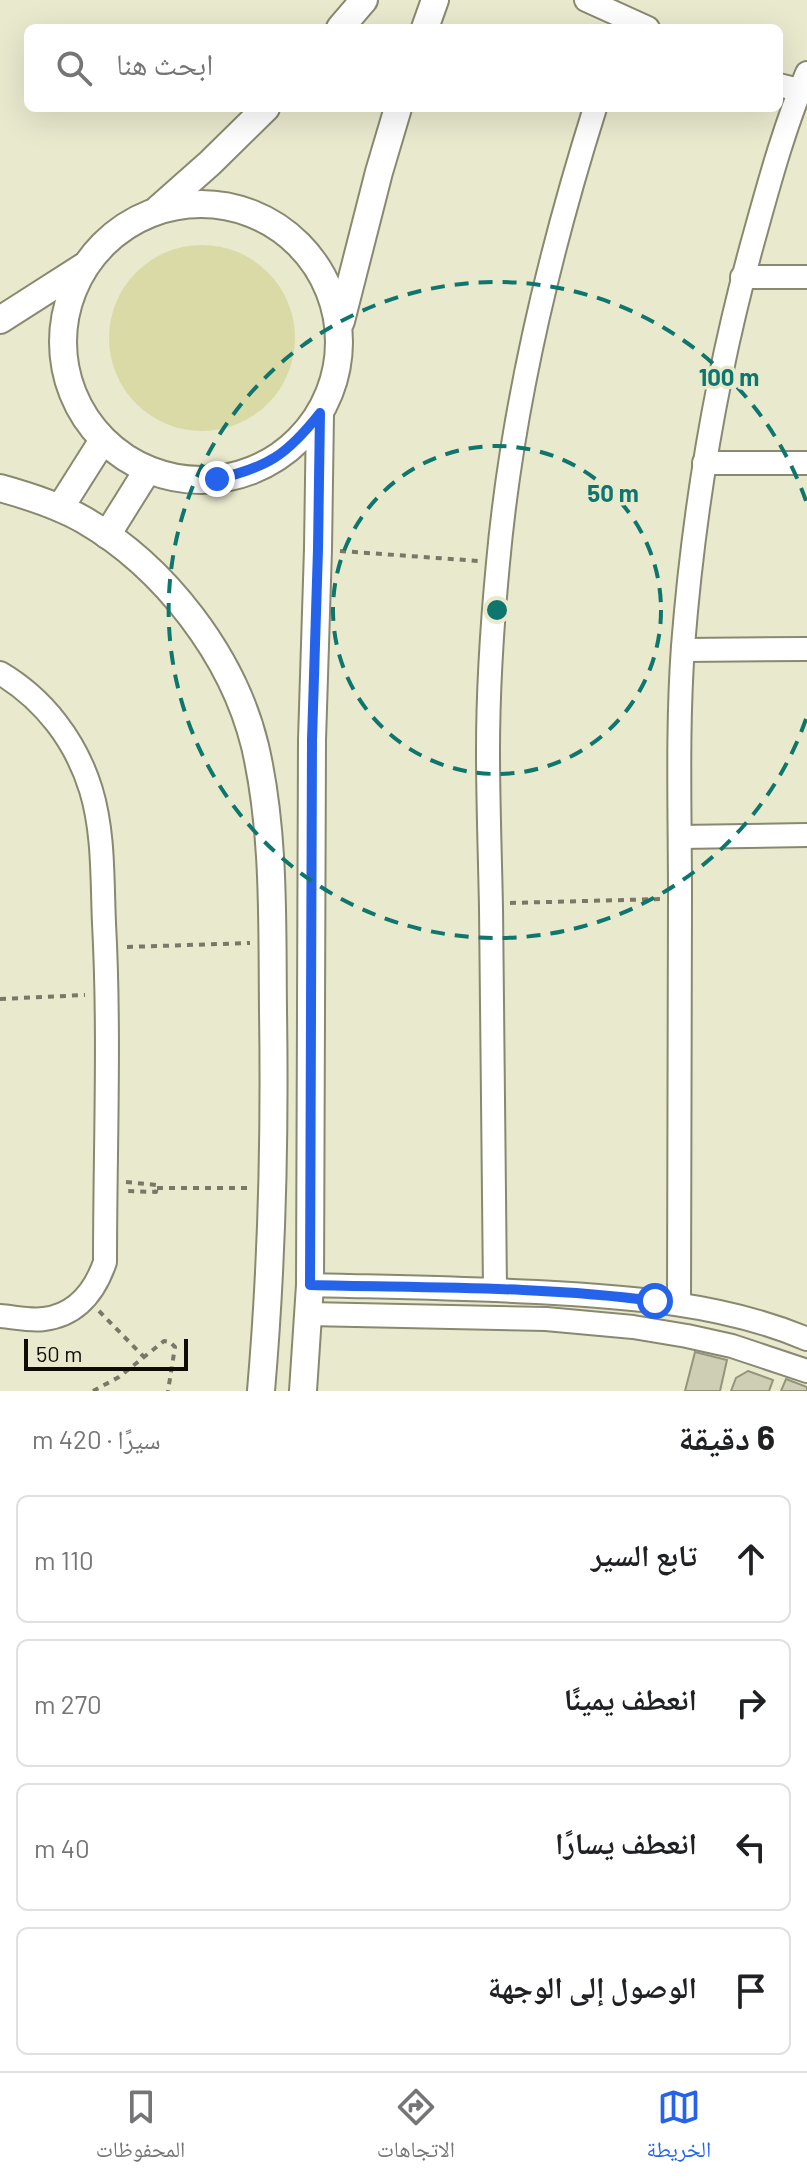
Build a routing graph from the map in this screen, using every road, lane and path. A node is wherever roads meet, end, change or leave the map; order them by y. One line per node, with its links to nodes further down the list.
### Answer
1 (364, 0): 5 (street)
2 (435, 0): 6 (street)
3 (586, 0): 4 (street)
4 (628, 15)
5 (343, 24)
6 (426, 24)
7 (798, 85): 13 (street)
8 (262, 112): 11 (street)
9 (397, 112): 16 (street)
10 (594, 112): 26 (street)
11 (158, 209): 12 (street); 16 (street)
12 (86, 265): 15 (street); 18 (street)
13 (742, 277): 14 (street); 19 (street)
14 (807, 277)
15 (0, 320)
16 (339, 328): 17 (street)
17 (320, 413): 21 (street); 25 (street)
18 (103, 440): 21 (street); 23 (street)
19 (704, 463): 20 (street); 28 (street)
20 (807, 463)
21 (147, 471): 24 (street)
22 (0, 488): 23 (street)
23 (60, 508): 24 (street)
24 (107, 535): 34 (street)
25 (318, 549): 26 (path); 40 (street)
26 (498, 562): 33 (street)
27 (807, 649): 28 (street)
28 (683, 650): 31 (street)
29 (0, 673): 35 (street)
30 (807, 835): 31 (street)
31 (680, 837): 32 (street)
32 (680, 898): 33 (path); 45 (street)
33 (491, 903): 42 (street)
34 (272, 942): 35 (path); 39 (street)
35 (106, 948): 36 (street)
36 (107, 994): 37 (path); 38 (street)
37 (0, 999)
38 (105, 1185): 39 (path); 44 (street)
39 (274, 1188): 55 (street)
40 (310, 1285): 41 (street); 46 (street)
41 (385, 1287): 42 (street); 47 (street)
42 (495, 1290): 43 (street)
43 (547, 1293): 45 (street); 49 (street)
44 (87, 1298): 48 (street); 51 (path)
45 (679, 1304): 50 (street)
46 (308, 1314): 47 (street); 56 (street)
47 (383, 1314): 49 (street)
48 (0, 1316)
49 (546, 1319): 52 (street)
50 (807, 1339)
51 (145, 1358): 53 (path); 54 (path)
52 (807, 1371)
53 (93, 1391)
54 (168, 1391)
55 (261, 1391)
56 (303, 1391)

